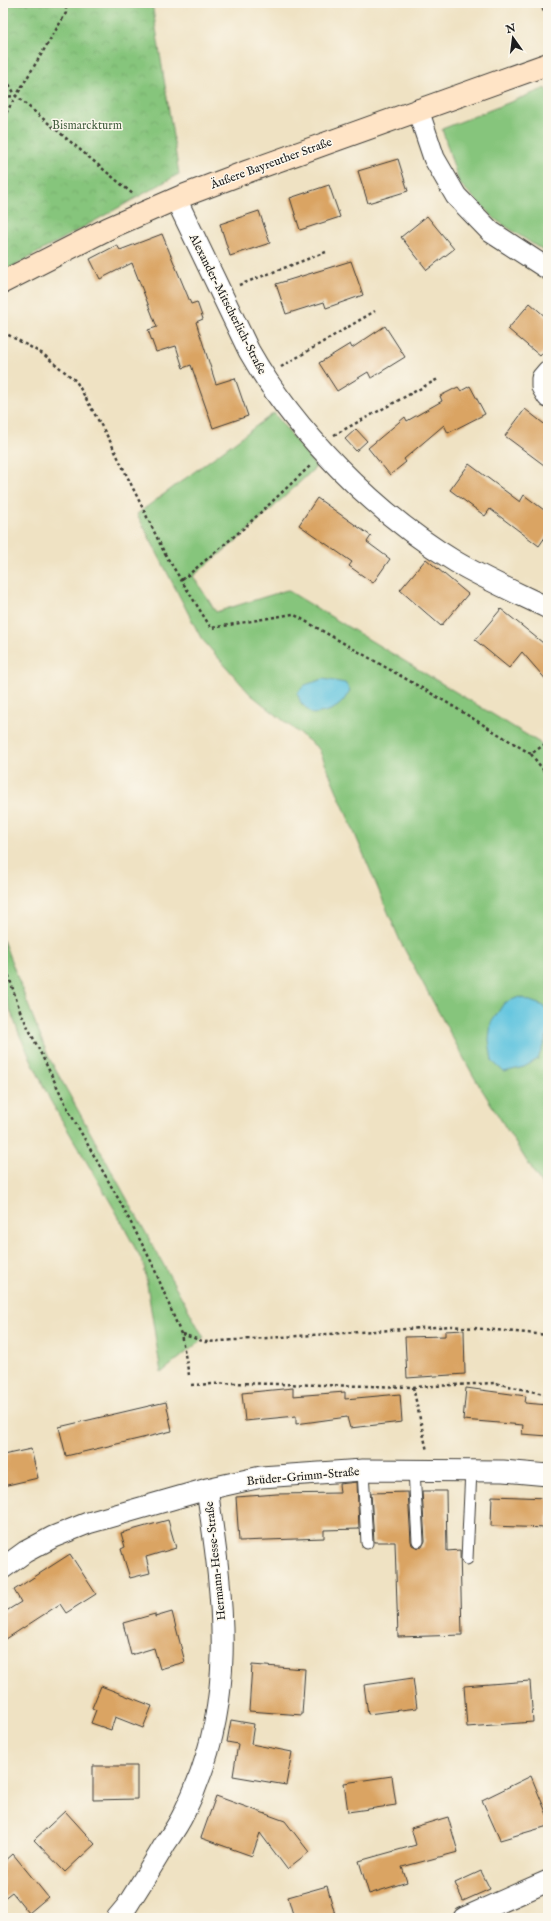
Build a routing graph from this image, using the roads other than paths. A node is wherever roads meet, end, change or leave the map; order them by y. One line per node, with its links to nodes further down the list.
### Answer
1 (548, 64): 2 (street, Äußere Bayreuther Straße)
2 (418, 110): 3 (street, Äußere Bayreuther Straße); 4 (street)
3 (176, 199): 5 (street, Äußere Bayreuther Straße); 8 (street, Alexander-Mitscherlich-Straße)
4 (548, 269)
5 (3, 282)
6 (548, 371): 7 (street)
7 (548, 397)
8 (548, 608)
9 (363, 1470): 10 (street, Brüder-Grimm-Straße); 13 (street, Brüder-Grimm-Straße); 15 (lane)
10 (423, 1470): 11 (street, Brüder-Grimm-Straße); 14 (lane)
11 (471, 1470): 12 (street, Brüder-Grimm-Straße); 16 (lane)
12 (548, 1475)
13 (207, 1489): 17 (street, Brüder-Grimm-Straße); 19 (street, Hermann-Hesse-Straße)
14 (418, 1541)
15 (367, 1543)
16 (468, 1559)
17 (3, 1568)
18 (548, 1881): 20 (street)
19 (127, 1914)
20 (464, 1918)

